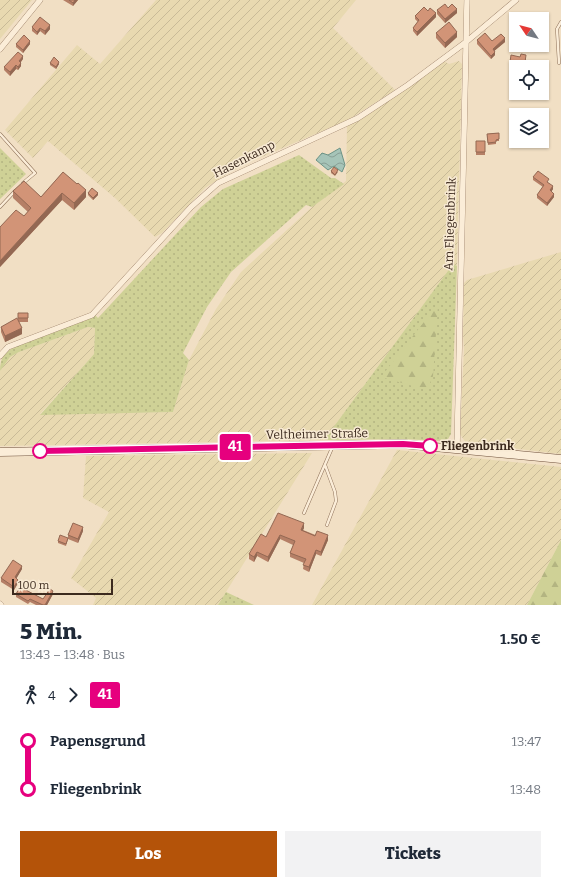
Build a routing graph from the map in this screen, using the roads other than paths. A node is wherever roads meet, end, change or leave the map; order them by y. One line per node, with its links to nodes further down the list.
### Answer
1 (40, 0): 6 (street)
2 (467, 0): 5 (street, Am Fliegenbrink)
3 (516, 0): 5 (street, Hasenkamp)
4 (561, 22): 7 (lane)
5 (466, 42): 10 (street, Hasenkamp); 12 (street, Am Fliegenbrink)
6 (0, 49)
7 (559, 63)
8 (0, 134): 9 (lane)
9 (0, 207)
10 (0, 356)
11 (333, 445): 12 (main road, Veltheimer Straße); 13 (main road, Veltheimer Straße); 15 (lane)
12 (457, 448): 14 (main road, Veltheimer Straße)
13 (0, 452)
14 (561, 459)
15 (324, 465): 16 (lane); 17 (lane)
16 (304, 513)
17 (327, 525)

